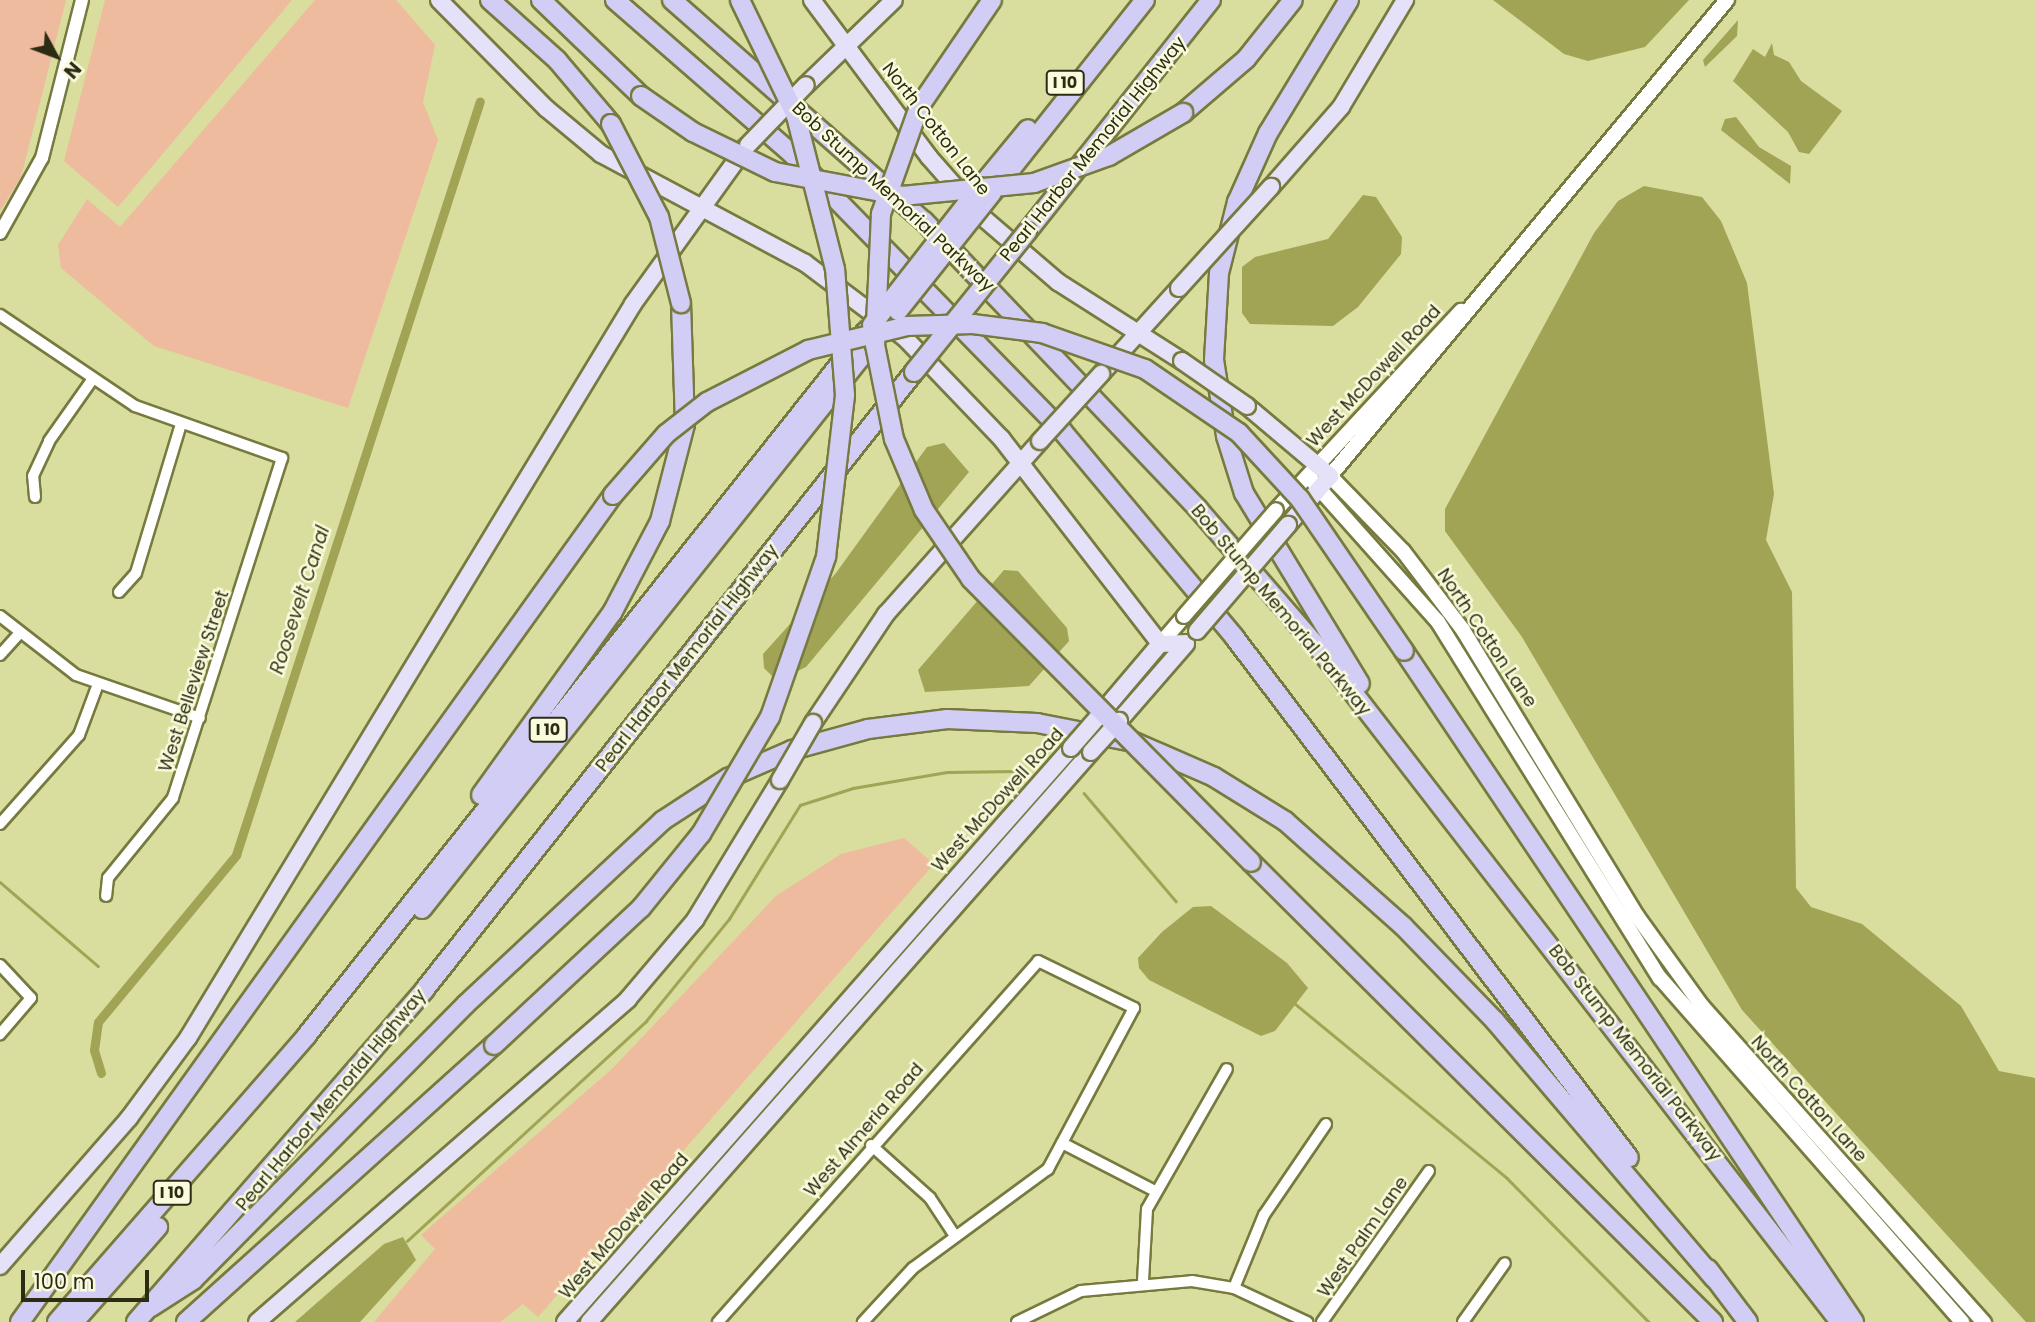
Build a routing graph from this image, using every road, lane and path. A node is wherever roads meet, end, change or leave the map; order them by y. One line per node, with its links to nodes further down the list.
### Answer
1 (82, 0): 21 (street)
2 (439, 0): 20 (main road)
3 (490, 0): 43 (highway, bridge)
4 (541, 0): 14 (highway, bridge)
5 (615, 0): 53 (highway, Bob Stump Memorial Parkway)
6 (672, 0): 39 (highway, Bob Stump Memorial Parkway)
7 (740, 0): 62 (highway, bridge)
8 (812, 0): 18 (main road, North Cotton Lane)
9 (894, 0): 18 (main road)
10 (992, 0): 71 (highway, bridge)
11 (1130, 0): 19 (highway, I 10)
12 (1145, 0): 19 (highway)
13 (1212, 0): 56 (highway, Pearl Harbor Memorial Highway, bridge)
14 (1293, 0)
15 (1349, 0): 39 (highway)
16 (1405, 0): 24 (main road, bridge)
17 (1727, 0): 28 (main road, West McDowell Road)
18 (846, 46): 20 (main road, bridge); 24 (main road, North Cotton Lane)
19 (987, 189): 23 (highway, I 10, bridge)
20 (697, 209): 27 (main road); 52 (main road)
21 (0, 233)
22 (0, 315): 25 (street)
23 (875, 330): 43 (highway, I 10); 60 (highway)
24 (1138, 335): 27 (main road, bridge); 28 (main road, North Cotton Lane, bridge)
25 (92, 380): 26 (street); 29 (street)
26 (181, 424): 30 (street); 37 (street, West Belleview Street)
27 (1020, 463): 34 (main road); 63 (main road, bridge)
28 (1319, 476): 33 (main road, West McDowell Road, bridge); 34 (main road, West McDowell Road, bridge); 75 (main road, North Cotton Lane); 76 (main road, North Cotton Lane)
29 (35, 497)
30 (119, 592)
31 (0, 616): 32 (street)
32 (19, 635): 35 (street); 36 (street)
33 (1192, 637): 34 (main road); 65 (main road, West McDowell Road, bridge)
34 (1160, 643): 64 (main road, West McDowell Road, bridge)
35 (0, 655)
36 (98, 684): 37 (street); 38 (street)
37 (200, 718): 40 (street, West Belleview Street)
38 (0, 824)
39 (1482, 855): 73 (highway, Bob Stump Memorial Parkway)
40 (106, 896)
41 (0, 965): 42 (street)
42 (0, 1034)
43 (284, 1062): 59 (highway, I 10)
44 (1227, 1069): 49 (street)
45 (1326, 1124): 55 (street)
46 (1062, 1143): 47 (street, West Almeria Road); 49 (street); 50 (street)
47 (871, 1145): 50 (street); 57 (street, West Almeria Road)
48 (1429, 1171): 69 (street, West Palm Lane)
49 (1155, 1191): 54 (street)
50 (955, 1236): 66 (street)
51 (1505, 1263): 70 (street)
52 (0, 1266)
53 (1714, 1278): 56 (highway); 72 (highway, Bob Stump Memorial Parkway)
54 (1143, 1281): 55 (street); 67 (street)
55 (1234, 1289): 68 (street)
56 (151, 1307): 61 (highway)
57 (723, 1320)
58 (20, 1322): 74 (highway, bridge)
59 (57, 1322)
60 (74, 1322)
61 (136, 1322)
62 (186, 1322)
63 (257, 1322)
64 (565, 1322)
65 (589, 1322)
66 (863, 1322)
67 (1017, 1322)
68 (1307, 1322)
69 (1322, 1322)
70 (1463, 1322)
71 (1713, 1322)
72 (1748, 1322)
73 (1840, 1322)
74 (1854, 1322)
75 (1962, 1322)
76 (1984, 1322)

